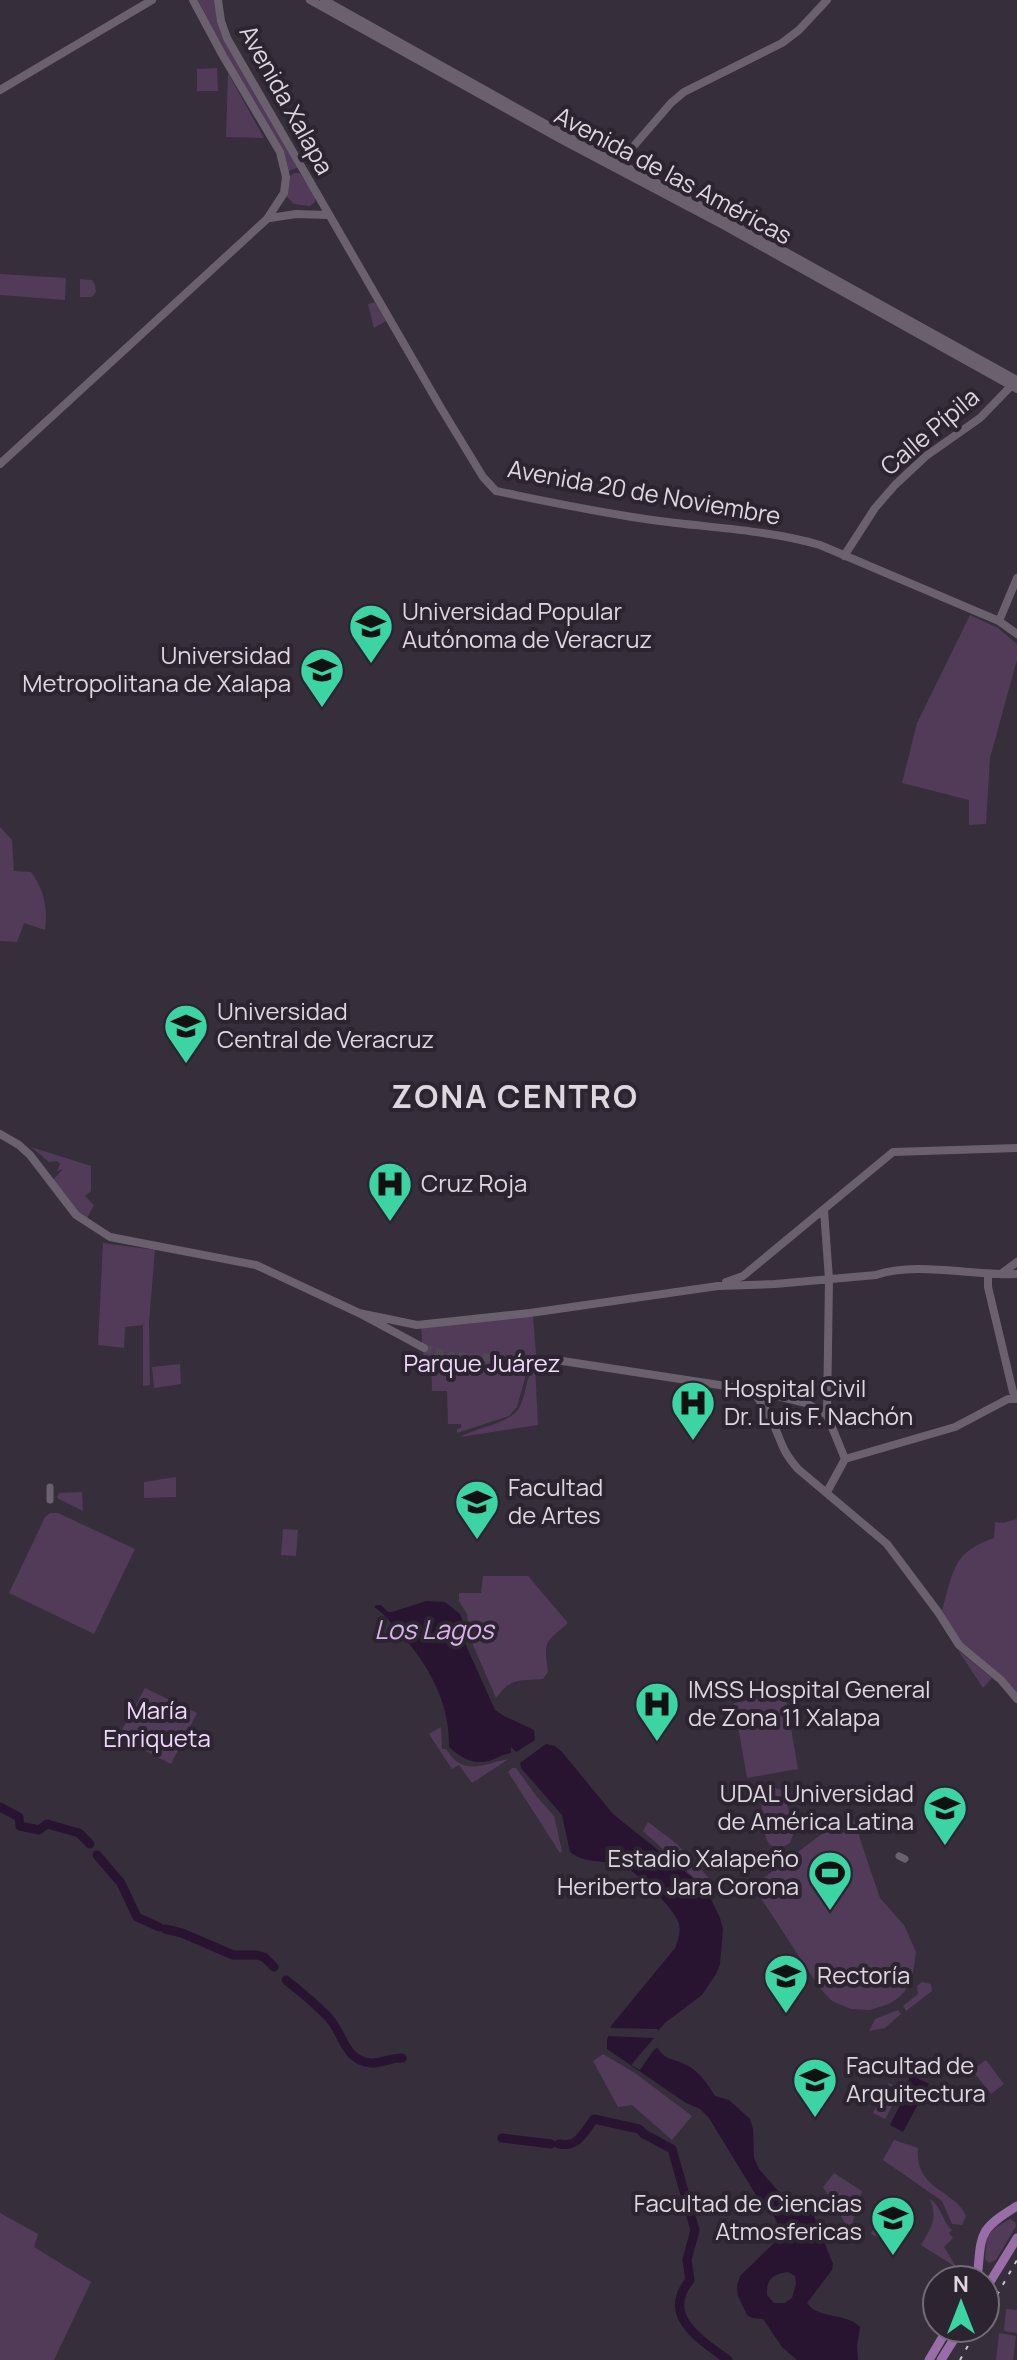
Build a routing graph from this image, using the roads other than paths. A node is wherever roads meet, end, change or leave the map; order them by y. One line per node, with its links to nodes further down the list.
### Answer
1 (152, 0): 7 (main road)
2 (193, 0): 10 (main road, Avenida Xalapa)
3 (218, 0): 9 (main road, Avenida Xalapa)
4 (310, 0): 13 (main road, Avenida de las Américas)
5 (324, 0): 8 (main road, Avenida de las Américas)
6 (827, 0): 8 (main road)
7 (0, 90)
8 (619, 163): 13 (main road, Avenida de las Américas)
9 (301, 169): 10 (main road); 11 (main road, Avenida Xalapa)
10 (286, 177): 12 (main road, Avenida Xalapa)
11 (318, 197): 15 (main road); 16 (main road, Avenida Xalapa)
12 (281, 199): 14 (main road); 17 (main road)
13 (684, 202): 19 (main road, Avenida de las Américas)
14 (296, 214): 15 (main road); 17 (main road)
15 (307, 214): 16 (main road); 18 (main road, Avenida 20 de Noviembre)
16 (328, 215): 18 (main road, Avenida 20 de Noviembre)
17 (267, 219): 20 (main road)
18 (339, 234): 21 (main road, Avenida 20 de Noviembre)
19 (1016, 384): 21 (main road, Calle Pípila)
20 (0, 464)
21 (844, 556): 23 (main road, Avenida 20 de Noviembre)
22 (1017, 578): 23 (main road)
23 (999, 621): 24 (main road, Avenida 20 de Noviembre)
24 (1017, 634)
25 (0, 1134): 34 (main road)
26 (1017, 1148): 27 (main road)
27 (824, 1210): 32 (main road); 33 (main road)
28 (1017, 1262): 29 (main road)
29 (1001, 1274): 30 (main road); 31 (main road)
30 (988, 1275): 32 (main road); 40 (main road)
31 (1016, 1275)
32 (829, 1279): 33 (main road); 37 (main road)
33 (718, 1286): 34 (main road)
34 (359, 1313): 35 (main road)
35 (422, 1347)
36 (534, 1361): 38 (main road)
37 (828, 1382): 39 (main road); 41 (main road)
38 (752, 1390): 39 (main road); 44 (main road)
39 (770, 1394): 41 (main road)
40 (1017, 1398): 42 (main road)
41 (827, 1415): 42 (main road)
42 (845, 1459): 44 (main road)
43 (50, 1487): 45 (street)
44 (827, 1492): 46 (main road)
45 (50, 1500)
46 (1017, 1699)
47 (1017, 2206): 48 (main road)
48 (997, 2218): 49 (main road); 51 (main road)
49 (1017, 2220)
50 (1017, 2238): 52 (main road)
51 (980, 2257): 52 (main road); 53 (main road)
52 (1004, 2260): 54 (main road)
53 (979, 2264)
54 (1001, 2265)

